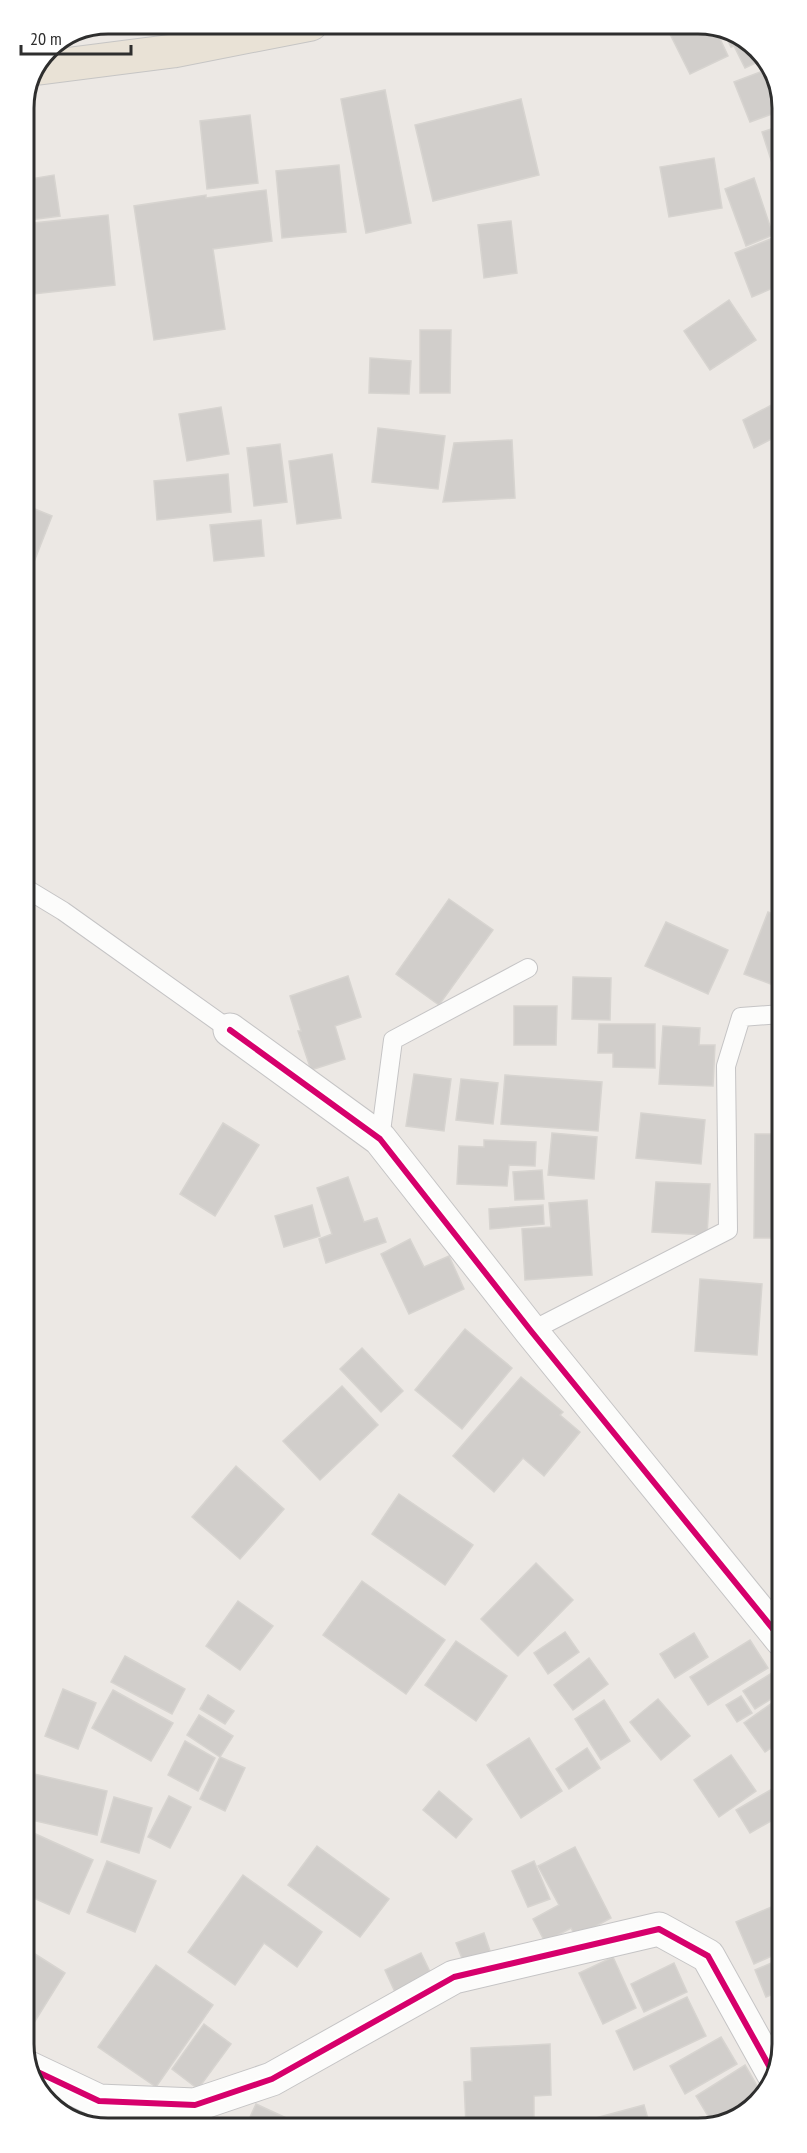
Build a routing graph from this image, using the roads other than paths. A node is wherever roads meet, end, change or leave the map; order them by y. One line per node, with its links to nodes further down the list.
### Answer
1 (257, 34): 2 (highway)
2 (48, 67)
3 (35, 894): 6 (lane)
4 (528, 968): 7 (lane)
5 (772, 1015): 8 (lane)
6 (230, 1030): 7 (street)
7 (380, 1139): 8 (street)
8 (531, 1331): 9 (street)
9 (772, 1628)
10 (769, 2066): 12 (street)
11 (42, 2077): 12 (street)
12 (94, 2112)

